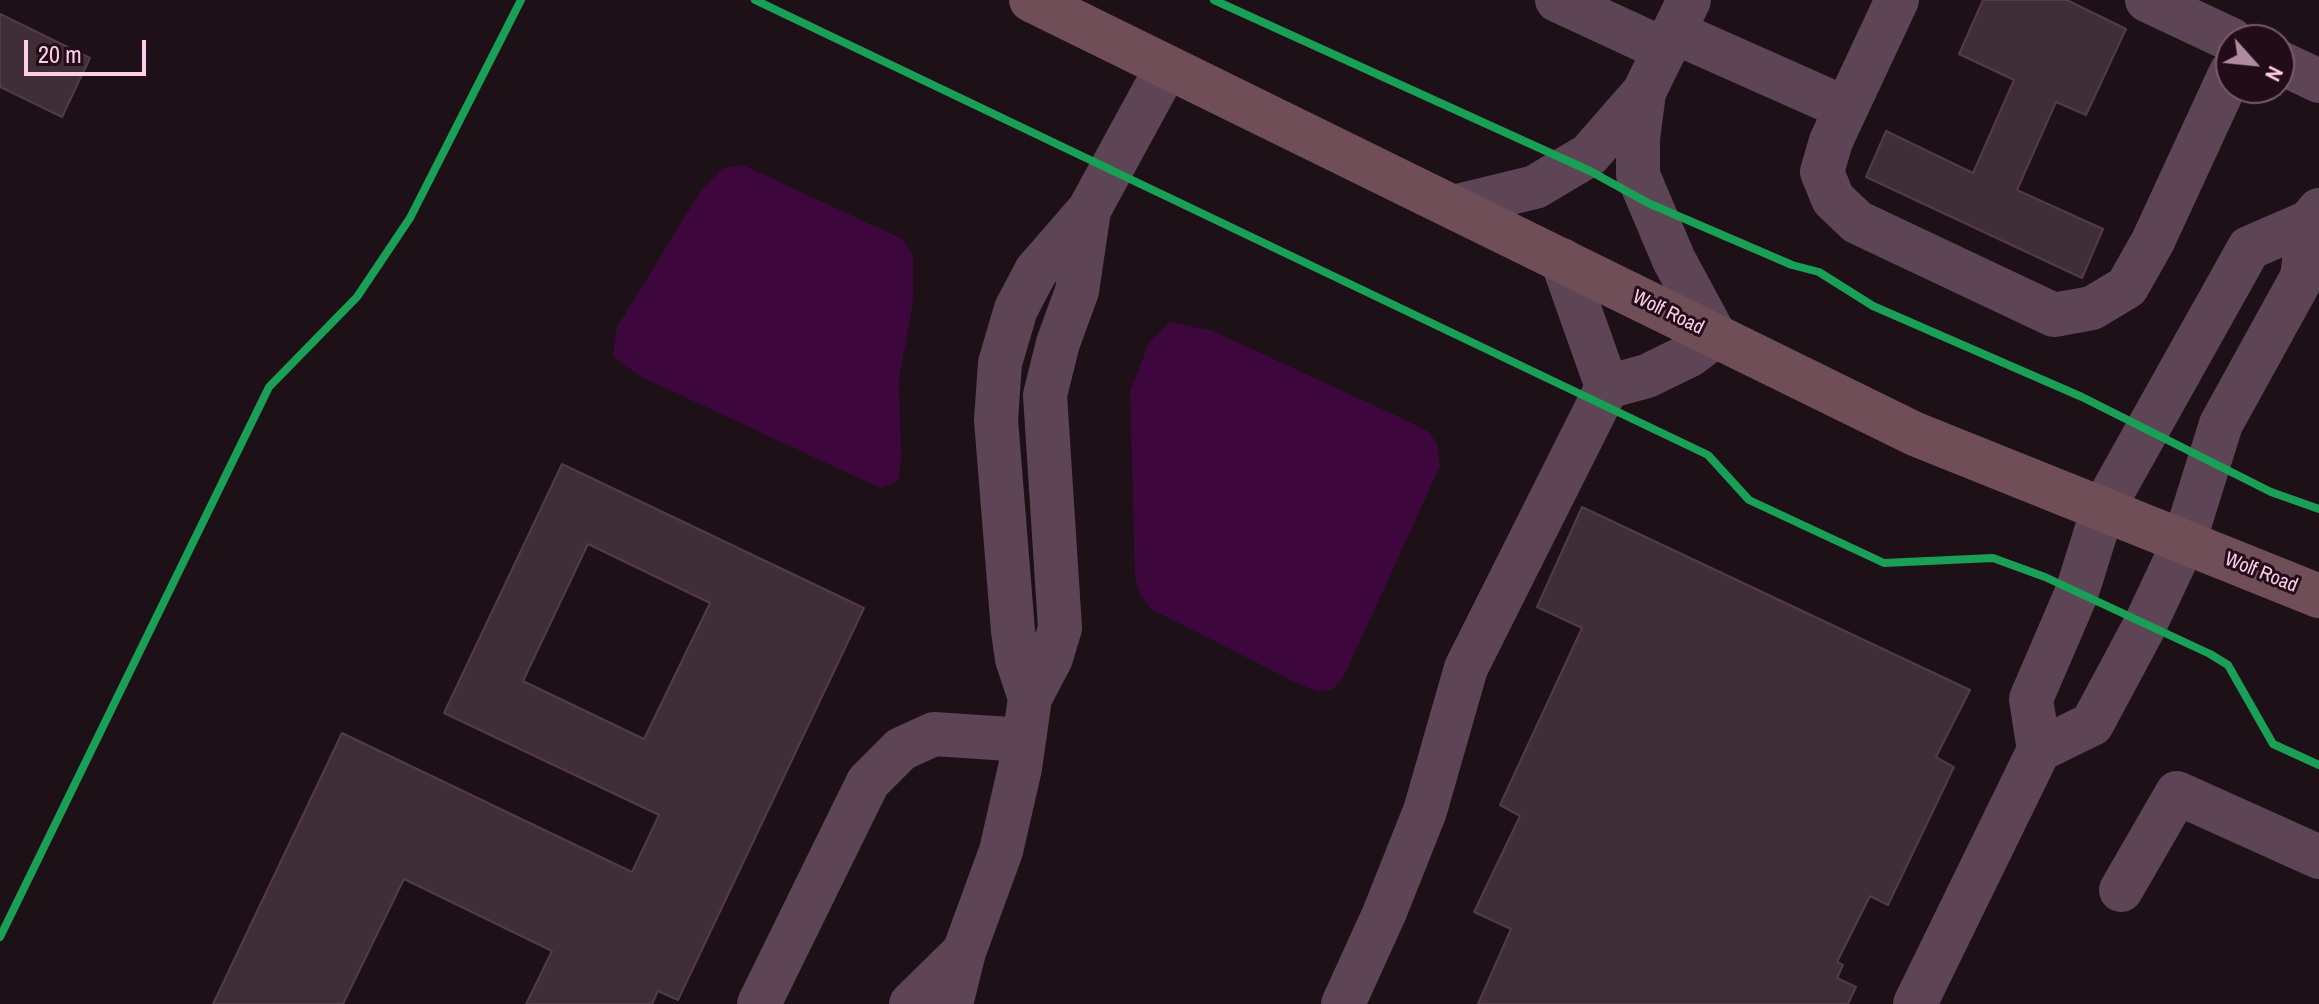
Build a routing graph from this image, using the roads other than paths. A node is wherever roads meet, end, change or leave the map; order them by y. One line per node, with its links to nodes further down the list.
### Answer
1 (1031, 0): 7 (main road, Wolf Road)
2 (1557, 0): 5 (street)
3 (2147, 0): 6 (street)
4 (1893, 1): 12 (street)
5 (1676, 27): 10 (street); 12 (street)
6 (2215, 32)
7 (1167, 67): 13 (main road, Wolf Road); 21 (street)
8 (2295, 70): 9 (street)
9 (2319, 81)
10 (1644, 92): 13 (street); 16 (street)
11 (2216, 104): 12 (street)
12 (1845, 108)
13 (1453, 207): 15 (main road, Wolf Road)
14 (2314, 216): 18 (street); 19 (street)
15 (1562, 260): 16 (main road, Wolf Road); 17 (street)
16 (1715, 336): 17 (street); 18 (main road, Wolf Road)
17 (1607, 387): 29 (street)
18 (2103, 509): 19 (main road, Wolf Road); 22 (street)
19 (2184, 542): 20 (main road, Wolf Road); 22 (street)
20 (2319, 596)
21 (1027, 719): 25 (street); 26 (street)
22 (2039, 750): 30 (street)
23 (2319, 857): 24 (street)
24 (2121, 890)
25 (964, 952): 27 (street); 28 (street)
26 (759, 1004)
27 (911, 1004)
28 (951, 1004)
29 (1343, 1004)
30 (1915, 1004)

